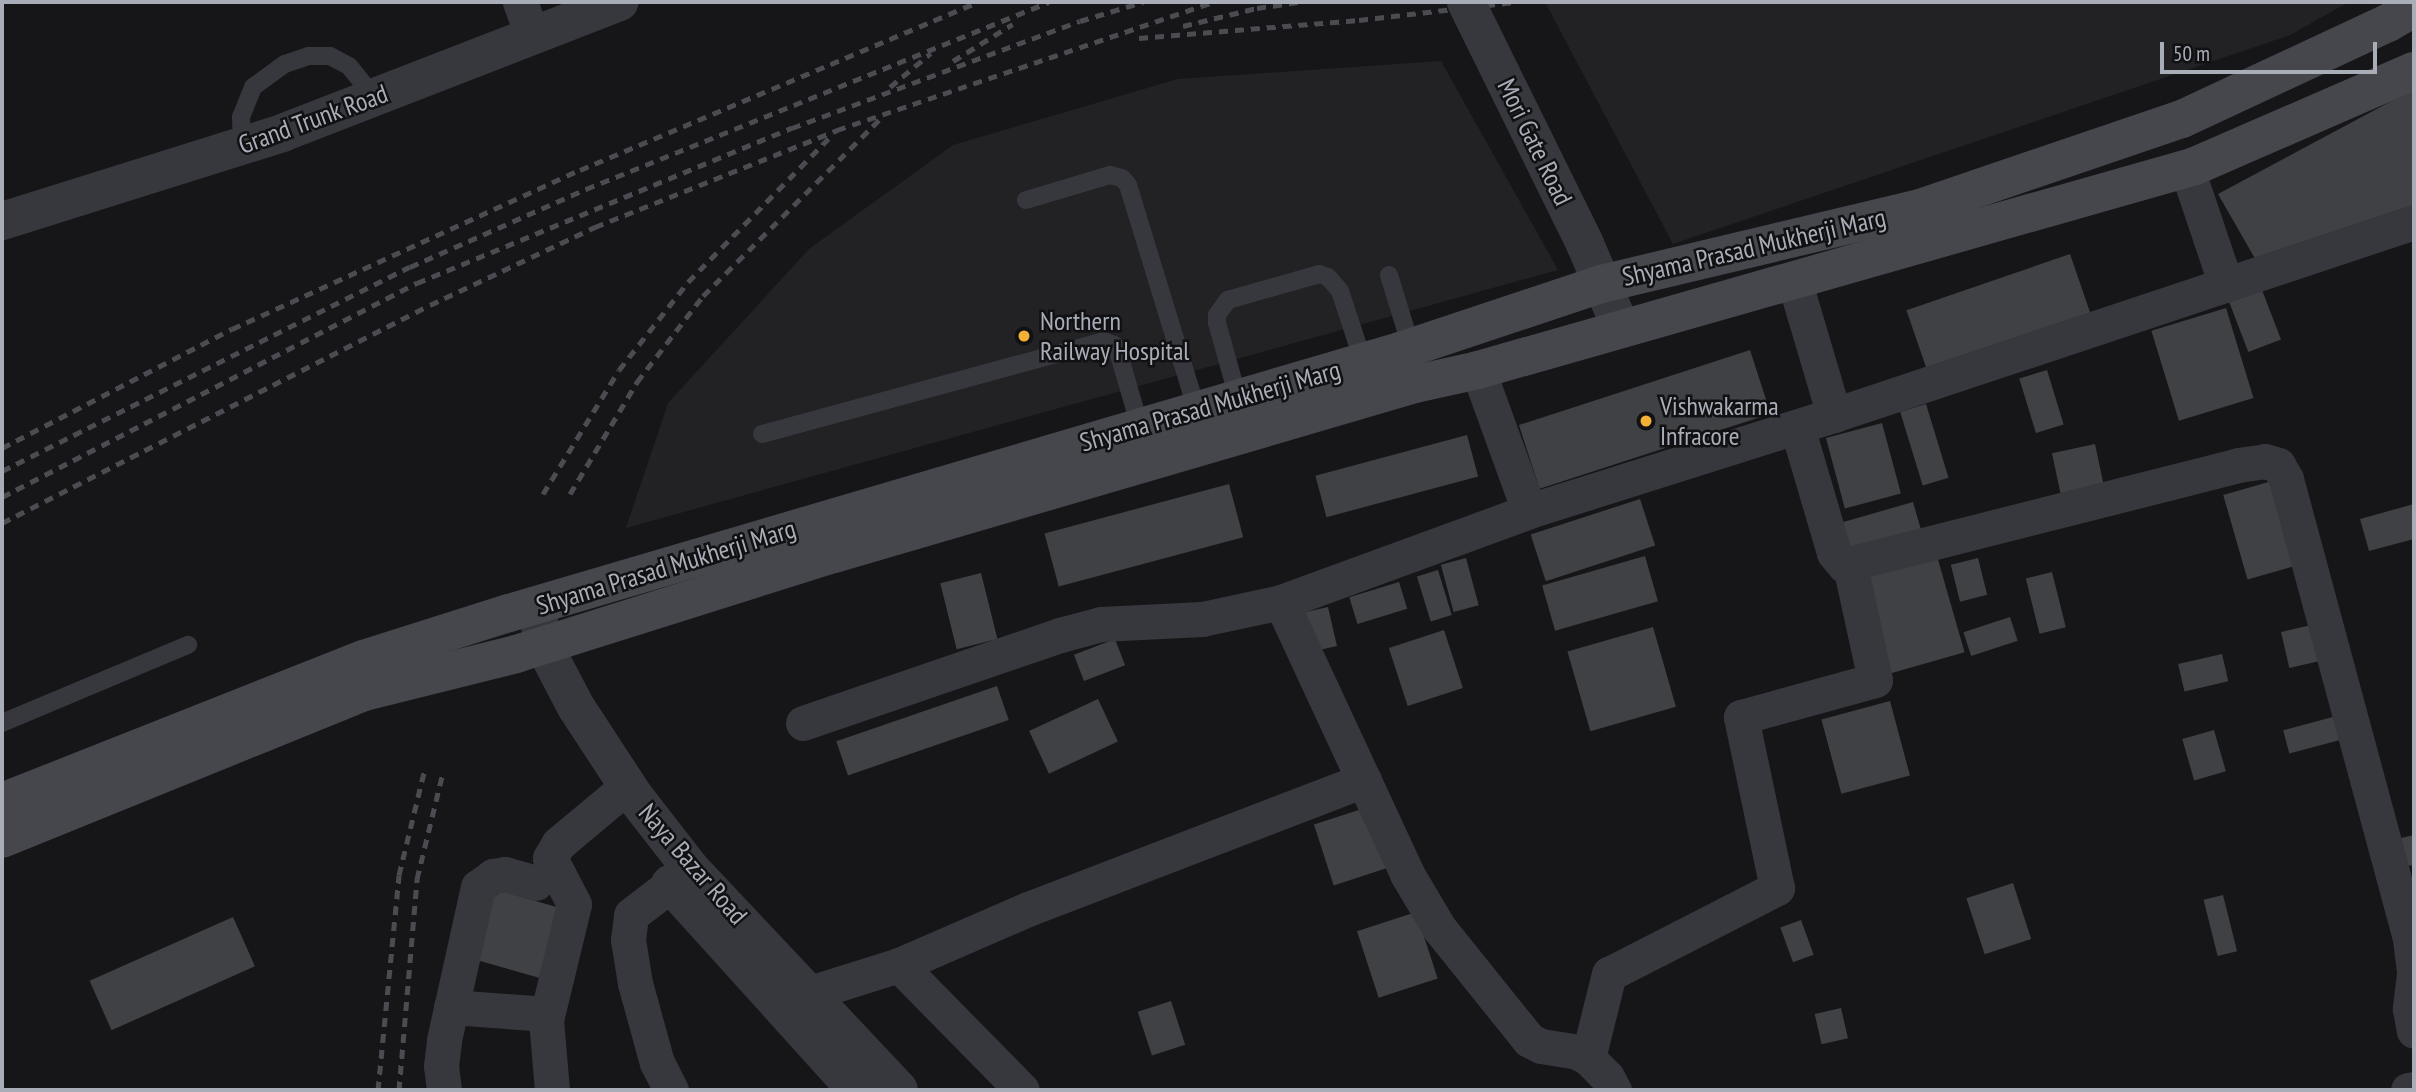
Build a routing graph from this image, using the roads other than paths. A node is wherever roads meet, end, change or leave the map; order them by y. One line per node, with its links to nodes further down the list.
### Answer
1 (619, 2): 4 (street, Grand Trunk Road)
2 (1465, 2): 14 (street, Mori Gate Road, bridge)
3 (2414, 8): 14 (main road, Shyama Prasad Mukherji Marg)
4 (526, 19): 6 (street, Grand Trunk Road)
5 (2414, 71): 8 (main road, Shyama Prasad Mukherji Marg)
6 (374, 97): 7 (street, Grand Trunk Road); 7 (lane)
7 (242, 145): 10 (street, Grand Trunk Road)
8 (2187, 169): 13 (main road, Shyama Prasad Mukherji Marg); 15 (street)
9 (1026, 200): 21 (lane)
10 (4, 212)
11 (2414, 222): 15 (street)
12 (1390, 275): 18 (lane)
13 (1794, 280): 16 (main road, Shyama Prasad Mukherji Marg); 22 (street)
14 (1601, 284): 16 (street, Mori Gate Road); 18 (main road, Shyama Prasad Mukherji Marg)
15 (2226, 285): 22 (street)
16 (1621, 328): 19 (main road, Shyama Prasad Mukherji Marg)
17 (1363, 361): 18 (main road, Shyama Prasad Mukherji Marg); 20 (main road, Shyama Prasad Mukherji Marg); 20 (lane)
18 (1408, 361): 19 (main road, Shyama Prasad Mukherji Marg); 31 (main road, Shyama Prasad Mukherji Marg)
19 (1478, 370): 26 (street)
20 (1238, 398): 21 (main road, Shyama Prasad Mukherji Marg)
21 (1197, 410): 23 (main road, Shyama Prasad Mukherji Marg)
22 (1834, 415): 24 (street)
23 (1140, 427): 25 (lane); 29 (main road, Shyama Prasad Mukherji Marg)
24 (1797, 427): 26 (street); 27 (street)
25 (762, 434)
26 (1529, 511): 28 (street)
27 (1850, 565): 44 (street); 45 (street)
28 (1281, 602): 33 (street); 34 (street)
29 (523, 610): 31 (street, Naya Bazar Road); 36 (main road, Shyama Prasad Mukherji Marg)
30 (188, 645): 32 (lane)
31 (529, 649): 35 (street); 37 (main road, Shyama Prasad Mukherji Marg); 38 (street, Naya Bazar Road)
32 (2, 723)
33 (803, 723)
34 (1364, 779): 40 (street); 45 (street)
35 (612, 798): 38 (street); 43 (street)
36 (2, 802)
37 (2, 839)
38 (681, 877): 41 (street, Naya Bazar Road); 49 (street); 50 (street)
39 (536, 883): 42 (street)
40 (900, 965): 41 (street); 52 (street)
41 (807, 994): 51 (street, Naya Bazar Road)
42 (451, 1007): 43 (street); 47 (street)
43 (547, 1014): 48 (street)
44 (2414, 1031)
45 (1588, 1058): 53 (street)
46 (2414, 1089): 54 (street)
47 (444, 1090)
48 (552, 1090)
49 (671, 1090)
50 (856, 1090)
51 (899, 1090)
52 (1022, 1090)
53 (1614, 1090)
54 (2408, 1090)

